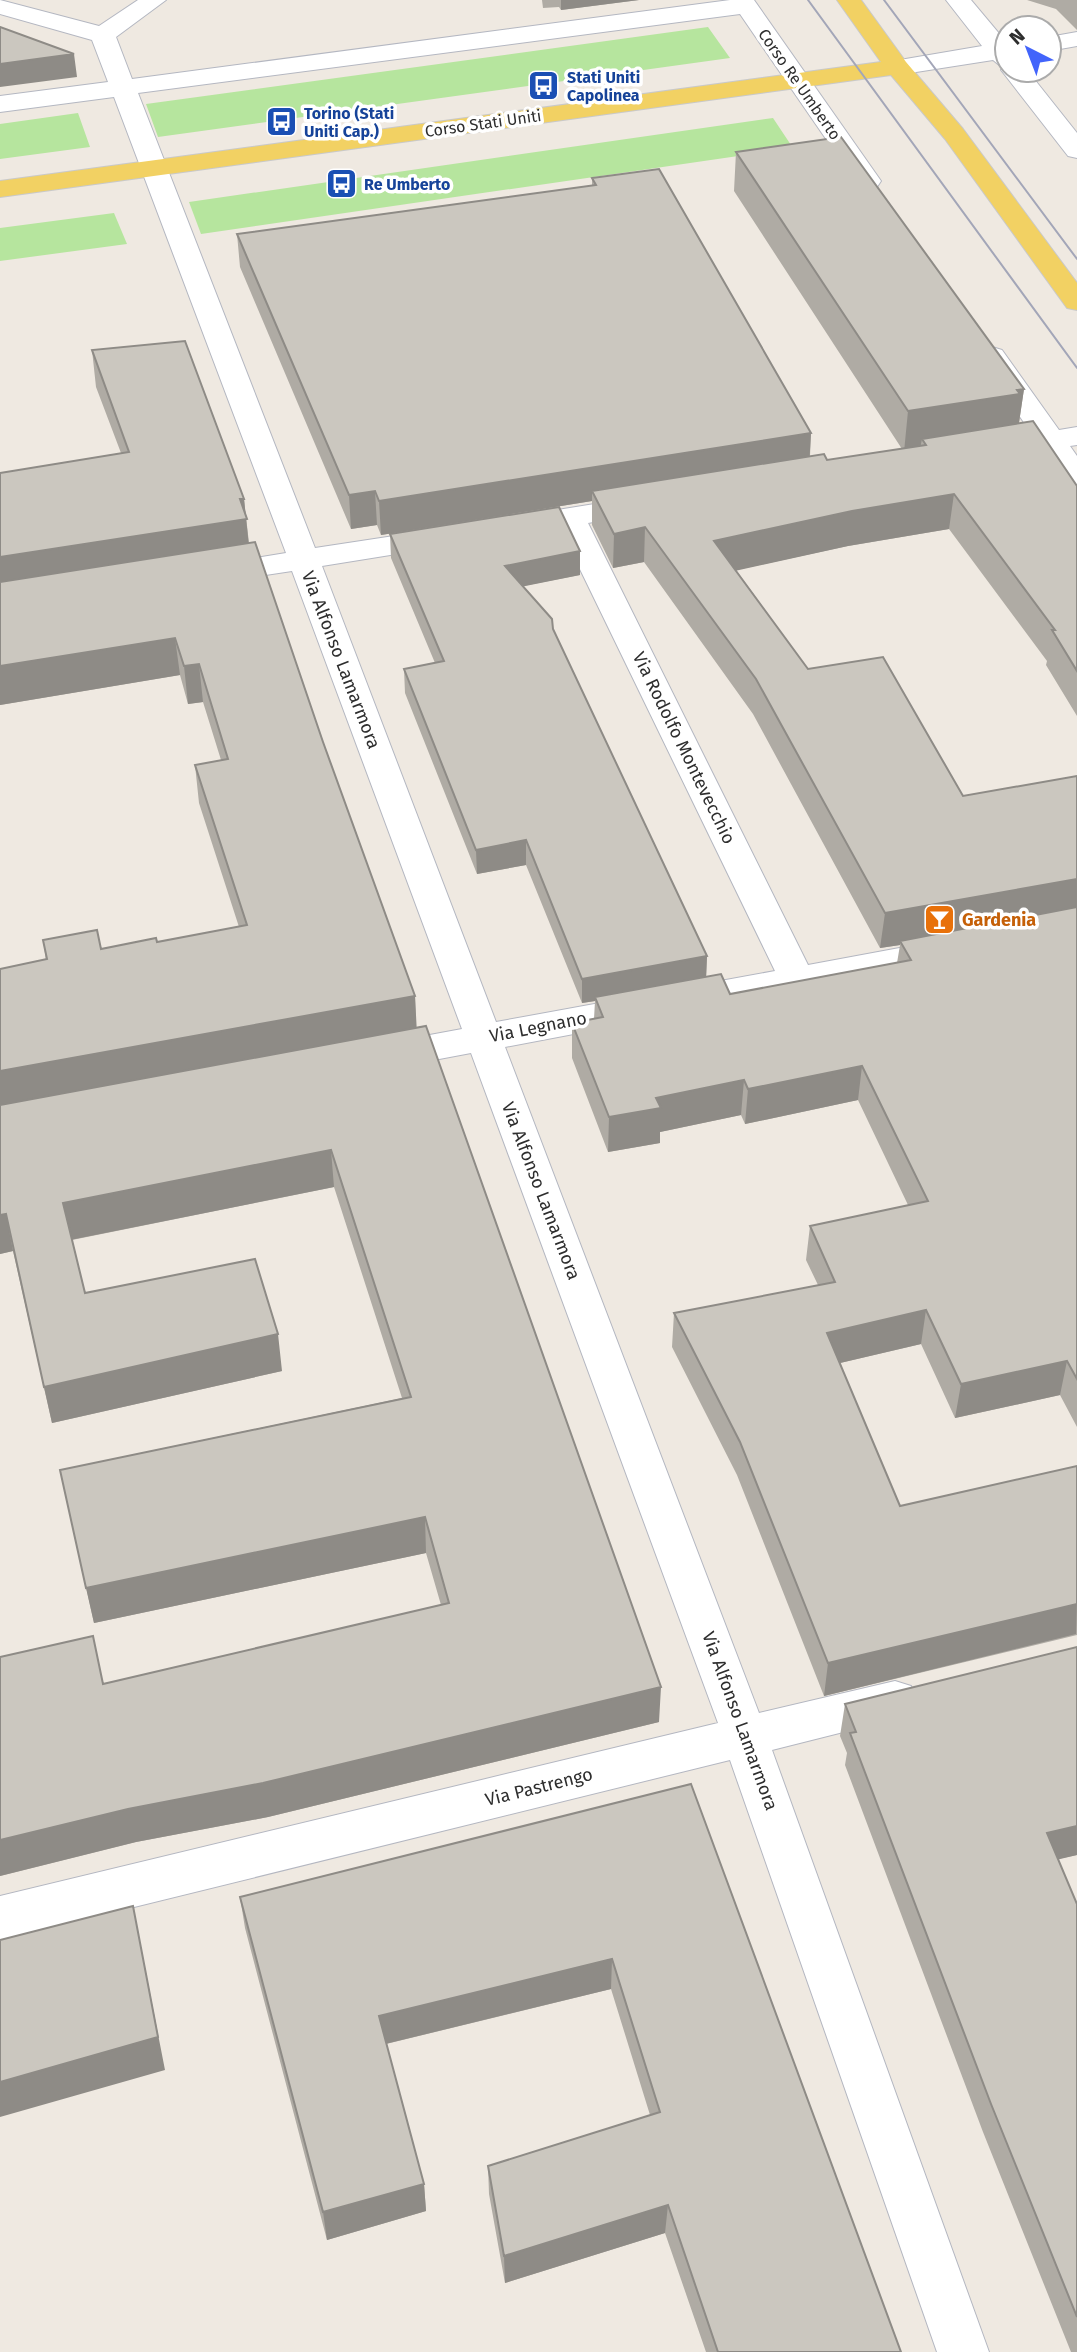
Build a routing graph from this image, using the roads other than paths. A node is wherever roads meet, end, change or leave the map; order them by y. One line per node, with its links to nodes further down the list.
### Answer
1 (154, 0): 6 (street)
2 (849, 0): 9 (main road)
3 (958, 0): 7 (street)
4 (744, 3): 10 (street, Corso Re Umberto); 12 (street)
5 (0, 6): 6 (street)
6 (103, 35): 12 (street, Via Alfonso Lamarmora)
7 (993, 41)
8 (993, 59): 9 (street, Corso Stati Uniti)
9 (897, 67): 10 (main road, Corso Stati Uniti); 18 (main road)
10 (797, 80): 15 (main road, Corso Stati Uniti); 17 (street, Corso Re Umberto)
11 (1027, 84): 14 (street)
12 (122, 88): 13 (street); 15 (street, Via Alfonso Lamarmora)
13 (0, 104)
14 (1077, 150)
15 (153, 168): 16 (main road, Corso Stati Uniti); 25 (street, Via Alfonso Lamarmora)
16 (0, 189)
17 (885, 205)
18 (1077, 302)
19 (979, 338): 20 (street)
20 (1064, 438): 21 (street); 22 (street)
21 (968, 453)
22 (1077, 477)
23 (666, 501): 24 (street)
24 (570, 517): 25 (street); 28 (street, Via Rodolfo Montevecchio)
25 (304, 560): 26 (street); 29 (street, Via Alfonso Lamarmora)
26 (188, 578)
27 (984, 944): 28 (street, Via Legnano)
28 (797, 979): 29 (street, Via Legnano)
29 (483, 1038): 30 (street, Via Legnano); 32 (street, Via Alfonso Lamarmora)
30 (351, 1062)
31 (929, 1692): 32 (street, Via Pastrengo)
32 (746, 1736): 33 (street, Via Pastrengo); 34 (street, Via Alfonso Lamarmora)
33 (0, 1918)
34 (963, 2352)

